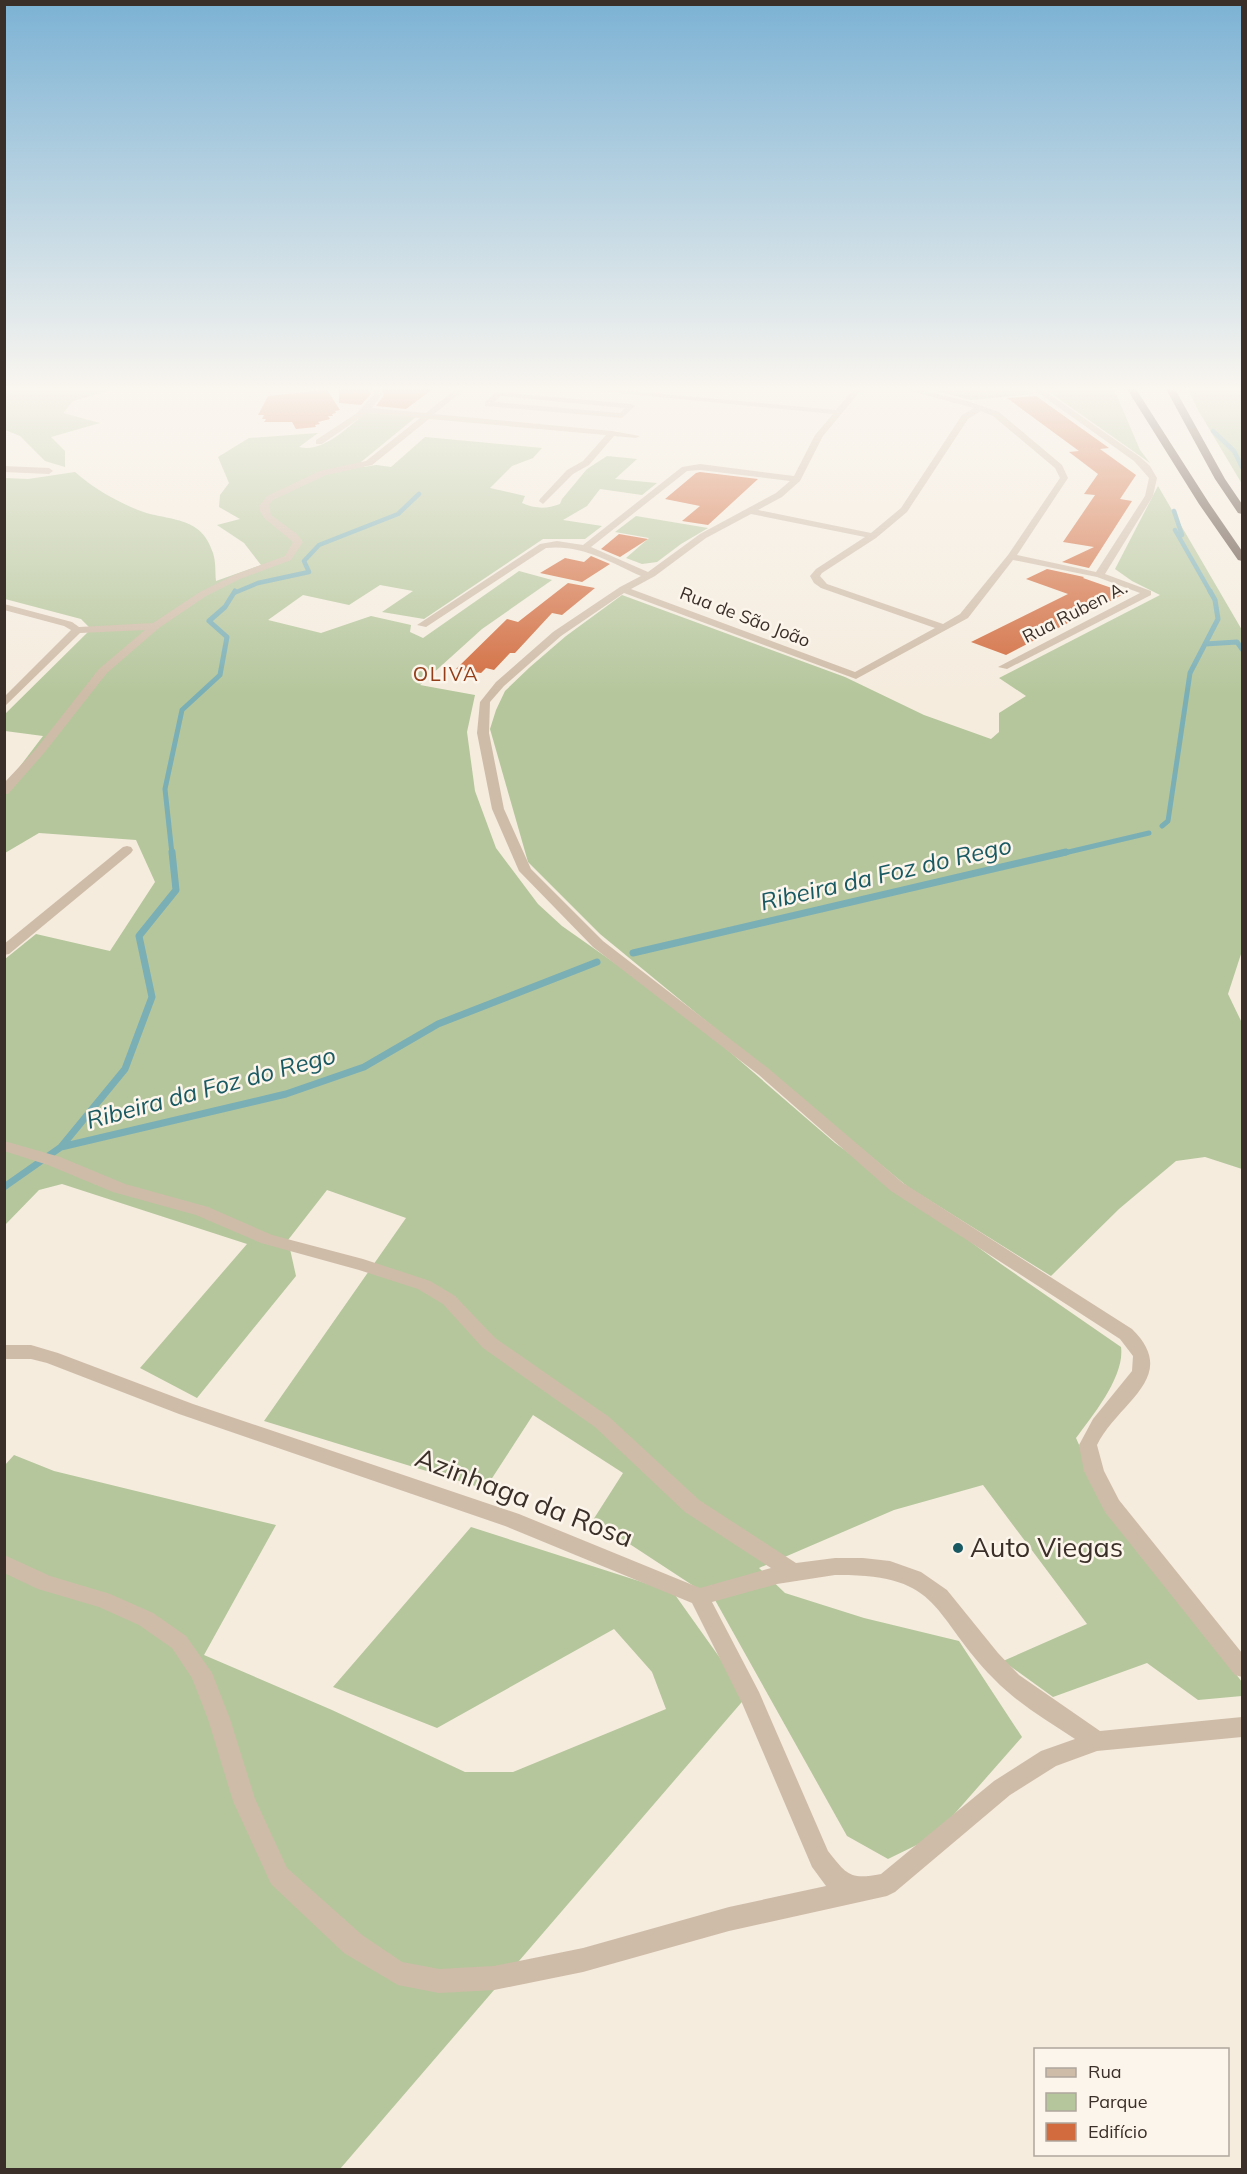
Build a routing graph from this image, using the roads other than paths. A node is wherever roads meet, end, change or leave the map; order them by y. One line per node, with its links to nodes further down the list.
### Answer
1 (286, 490): 22 (street)
2 (553, 490): 10 (street)
3 (657, 490): 14 (street)
4 (784, 490): 11 (street)
5 (917, 490): 13 (street)
6 (1056, 490): 15 (street)
7 (1150, 490): 17 (street, Rua Ruben A.)
8 (1196, 490): 16 (highway)
9 (1228, 490): 12 (highway)
10 (543, 501)
11 (750, 511): 13 (street); 18 (street)
12 (1242, 511)
13 (873, 536): 23 (street)
14 (585, 548): 18 (street); 21 (street)
15 (1011, 556): 17 (street, Rua Ruben A.); 23 (street)
16 (1242, 558)
17 (1099, 575): 25 (street, Rua Ruben A.)
18 (649, 576): 19 (street)
19 (623, 589): 23 (street, Rua de São João); 35 (street)
20 (4, 607): 24 (street)
21 (422, 625)
22 (154, 626): 24 (street); 27 (street)
23 (945, 628)
24 (77, 630): 26 (street)
25 (1003, 667)
26 (6, 700)
27 (4, 791)
28 (127, 850): 29 (street)
29 (4, 951)
30 (4, 1146): 33 (street)
31 (4, 1352): 34 (street, Azinhaga da Rosa)
32 (4, 1563): 38 (street)
33 (791, 1571): 34 (street); 37 (street)
34 (699, 1597): 38 (street)
35 (1242, 1668)
36 (1242, 1727): 37 (street)
37 (1097, 1741): 38 (street)
38 (860, 1891)

